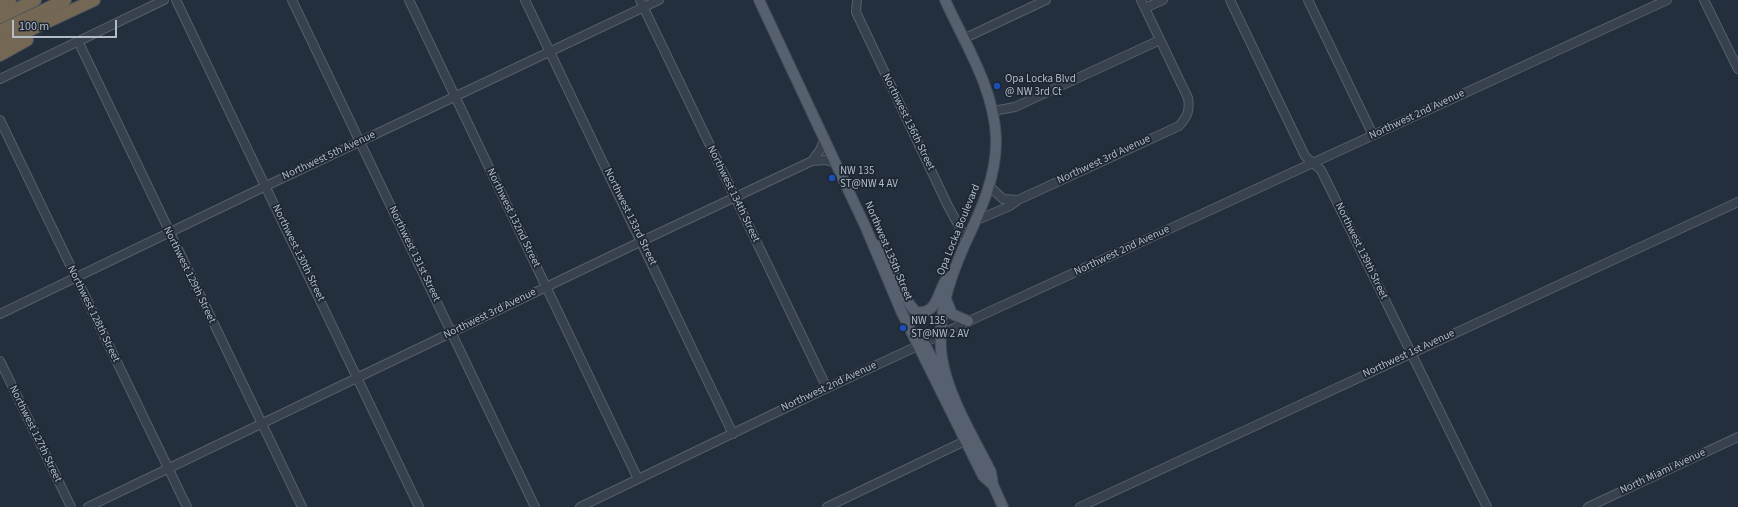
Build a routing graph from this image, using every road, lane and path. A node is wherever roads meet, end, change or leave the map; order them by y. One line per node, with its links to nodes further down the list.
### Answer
1 (6, 0): 22 (highway)
2 (10, 0): 22 (highway)
3 (35, 0): 25 (highway)
4 (65, 0): 27 (highway)
5 (94, 0): 26 (highway)
6 (164, 0): 30 (street)
7 (176, 0): 45 (street, Northwest 130th Street)
8 (292, 0): 41 (street, Northwest 131st Street)
9 (409, 0): 36 (street, Northwest 132nd Street)
10 (525, 0): 32 (street, Northwest 133rd Street)
11 (659, 0): 23 (street, Northwest 5th Avenue)
12 (758, 0): 40 (main road, Northwest 135th Street)
13 (857, 0): 53 (street, Northwest 136th Street)
14 (945, 0): 28 (main road, Opa Locka Boulevard)
15 (1046, 0): 28 (street)
16 (1141, 0): 24 (street)
17 (1163, 0): 24 (street)
18 (1230, 0): 44 (street, Northwest 139th Street)
19 (1308, 0): 39 (street)
20 (1667, 0): 39 (street, Northwest 2nd Avenue)
21 (1704, 0): 34 (street)
22 (0, 3)
23 (641, 4): 32 (street, Northwest 5th Avenue); 47 (street, Northwest 134th Street)
24 (1145, 8): 29 (street)
25 (0, 17)
26 (41, 26): 31 (highway); 33 (highway)
27 (0, 31)
28 (963, 39): 37 (main road, Opa Locka Boulevard)
29 (1160, 40): 37 (street); 48 (street, Northwest 3rd Avenue)
30 (78, 41): 35 (street); 52 (street, Northwest 129th Street)
31 (0, 44)
32 (550, 52): 36 (street, Northwest 5th Avenue); 54 (street, Northwest 133rd Street)
33 (0, 55)
34 (1738, 69)
35 (0, 78)
36 (455, 97): 41 (street, Northwest 5th Avenue); 57 (street, Northwest 132nd Street)
37 (993, 111): 46 (main road, Opa Locka Boulevard)
38 (0, 120): 56 (street, Northwest 128th Street)
39 (1373, 135): 44 (street, Northwest 2nd Avenue)
40 (825, 138): 42 (street); 43 (main road, Northwest 135th Street)
41 (360, 142): 45 (street, Northwest 5th Avenue); 61 (street, Northwest 131st Street)
42 (812, 161): 43 (street, Northwest 3rd Avenue); 47 (street, Northwest 3rd Avenue)
43 (836, 163): 51 (main road, Northwest 135th Street)
44 (1313, 163): 60 (street, Northwest 2nd Avenue); 64 (street, Northwest 139th Street)
45 (266, 186): 52 (street, Northwest 5th Avenue); 66 (street, Northwest 130th Street)
46 (989, 186): 48 (street); 50 (main road, Opa Locka Boulevard)
47 (735, 197): 54 (street, Northwest 3rd Avenue); 67 (street, Northwest 134th Street)
48 (1018, 200): 50 (street, Northwest 3rd Avenue)
49 (1738, 202): 64 (street, Northwest 1st Avenue)
50 (975, 221): 53 (main road, Opa Locka Boulevard)
51 (866, 228): 55 (main road); 63 (main road, Northwest 135th Street)
52 (170, 233): 56 (street, Northwest 5th Avenue); 69 (street, Northwest 129th Street)
53 (967, 240): 55 (main road, Opa Locka Boulevard)
54 (642, 241): 57 (street, Northwest 3rd Avenue); 70 (street, Northwest 133rd Street)
55 (956, 266): 58 (main road, Opa Locka Boulevard)
56 (76, 278): 59 (street, Northwest 5th Avenue); 73 (street, Northwest 128th Street)
57 (547, 287): 61 (street, Northwest 3rd Avenue); 74 (street, Northwest 132nd Street)
58 (946, 299): 60 (main road); 62 (main road, Opa Locka Boulevard)
59 (0, 314)
60 (968, 321): 62 (street, Northwest 2nd Avenue)
61 (452, 333): 66 (street, Northwest 3rd Avenue); 81 (street, Northwest 131st Street)
62 (941, 334): 63 (street, Northwest 2nd Avenue); 68 (main road, Northwest 135th Street)
63 (921, 344): 67 (street, Northwest 2nd Avenue); 68 (main road); 72 (main road, Northwest 135th Street)
64 (1411, 354): 85 (street, Northwest 1st Avenue); 86 (street, Northwest 139th Street)
65 (0, 361): 76 (street, Northwest 127th Street)
66 (358, 377): 69 (street, Northwest 3rd Avenue); 80 (street, Northwest 130th Street)
67 (827, 388): 70 (street, Northwest 2nd Avenue)
68 (952, 392): 75 (main road, Northwest 135th Street)
69 (261, 424): 73 (street, Northwest 3rd Avenue); 79 (street, Northwest 129th Street)
70 (733, 434): 74 (street, Northwest 2nd Avenue)
71 (1738, 437): 87 (street, North Miami Avenue)
72 (965, 441): 75 (main road, Northwest 135th Street); 83 (street)
73 (169, 469): 77 (street, Northwest 3rd Avenue); 78 (street, Northwest 128th Street)
74 (638, 479): 82 (street, Northwest 2nd Avenue)
75 (993, 485): 84 (main road, Northwest 135th Street)
76 (71, 507)
77 (88, 507)
78 (187, 507)
79 (302, 507)
80 (420, 507)
81 (535, 507)
82 (580, 507)
83 (827, 507)
84 (1003, 507)
85 (1080, 507)
86 (1487, 507)
87 (1588, 507)

